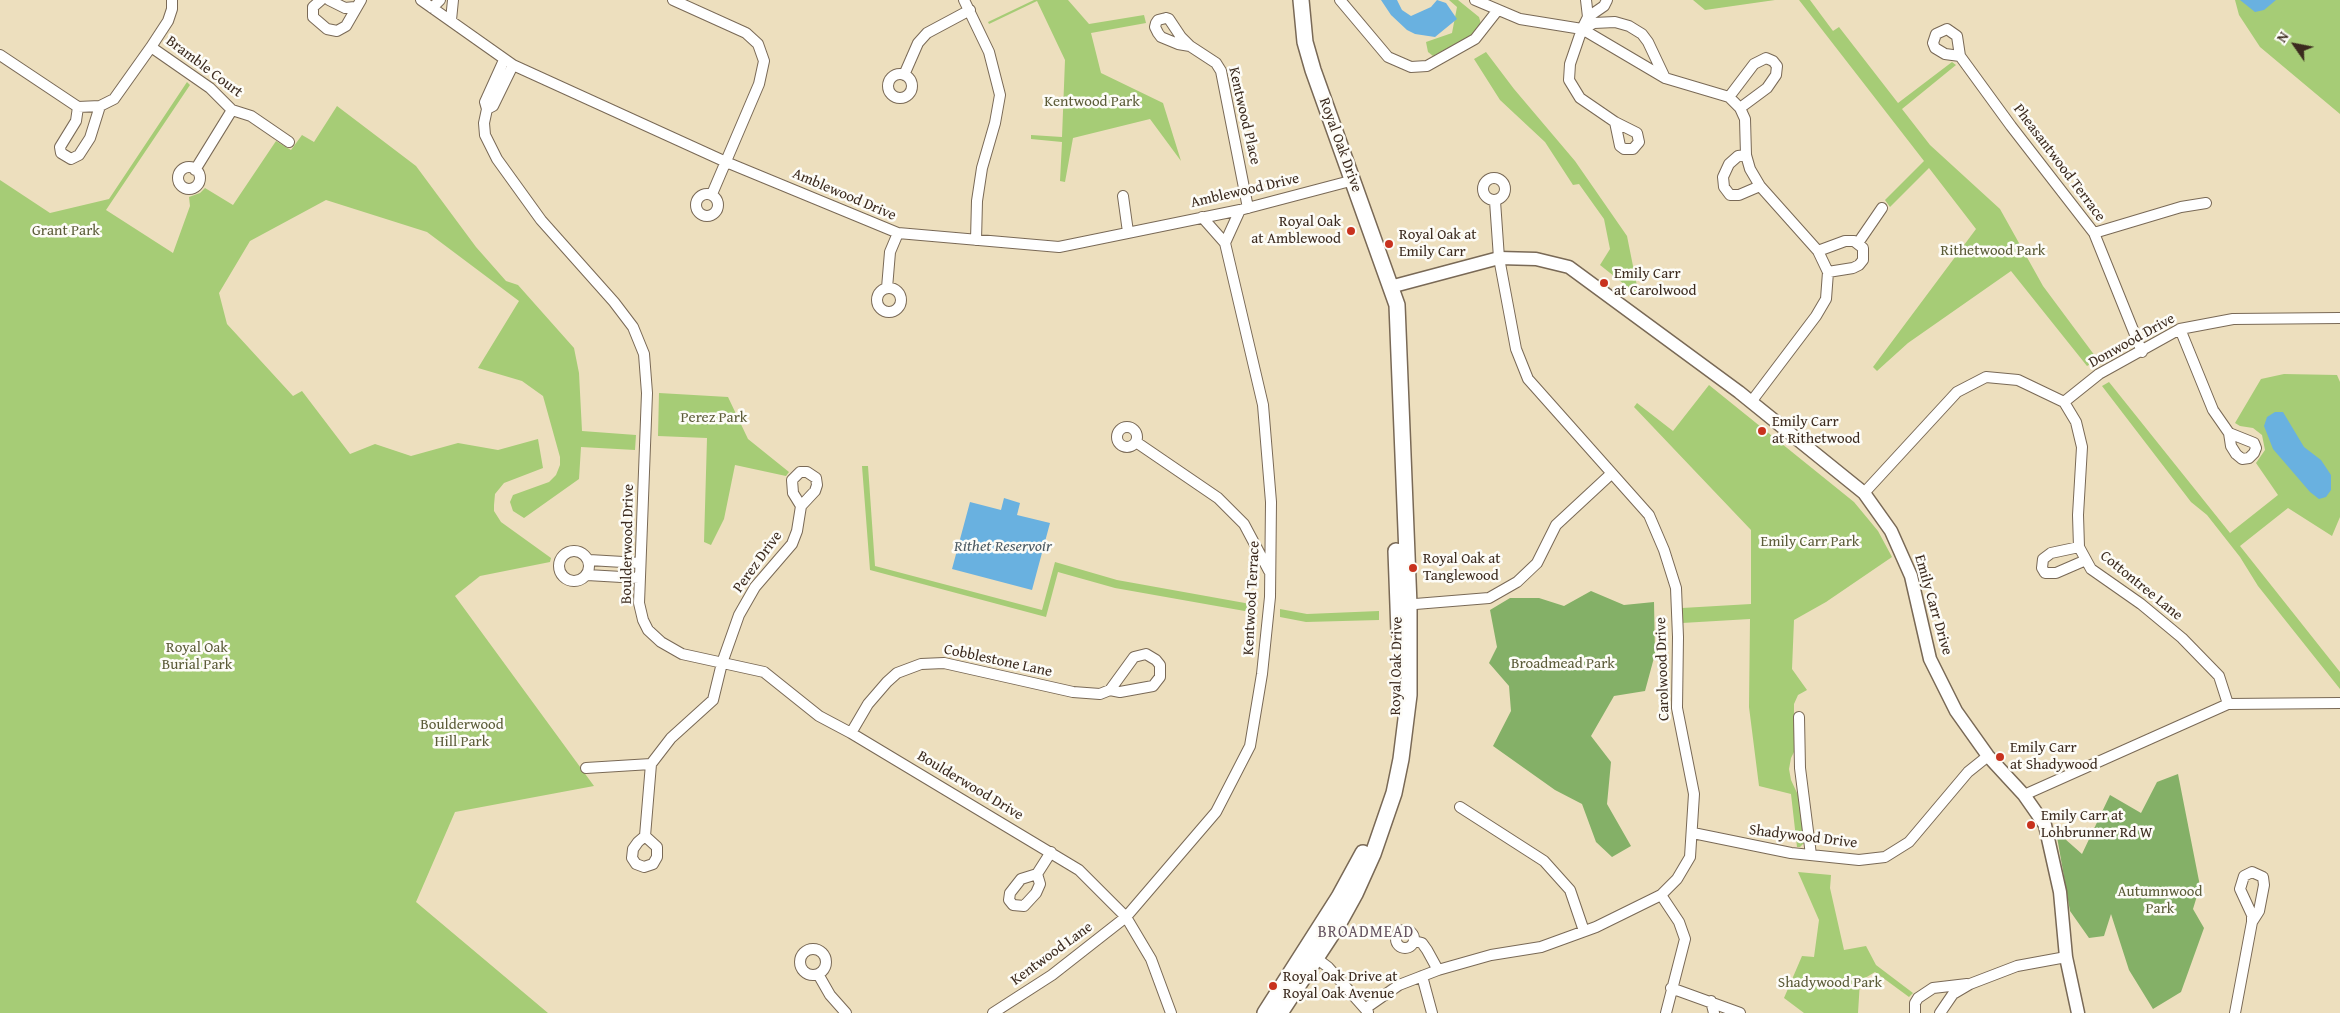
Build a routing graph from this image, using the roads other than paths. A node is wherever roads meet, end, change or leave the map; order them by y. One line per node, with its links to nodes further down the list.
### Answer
1 (172, 0): 22 (street)
2 (321, 0): 14 (street)
3 (329, 0): 14 (street)
4 (421, 0): 15 (street, Amblewood Drive)
5 (440, 0): 15 (street)
6 (453, 0): 19 (street)
7 (673, 0): 36 (street)
8 (964, 0): 16 (street)
9 (1301, 0): 38 (main road, Royal Oak Drive)
10 (1340, 0): 17 (street)
11 (1475, 0): 17 (street)
12 (1586, 0): 18 (street)
13 (1607, 0): 18 (street)
14 (358, 4)
15 (432, 8): 19 (street, Amblewood Drive)
16 (970, 10): 26 (street); 50 (street)
17 (1497, 11): 20 (street)
18 (1588, 16): 20 (street)
19 (451, 20): 25 (street, Amblewood Drive)
20 (1582, 29): 27 (street); 27 (street); 33 (street)
21 (1190, 46): 45 (street, Kentwood Place)
22 (151, 47): 29 (street); 32 (street, Bramble Court)
23 (0, 55): 30 (street)
24 (1960, 56): 49 (street, Pheasantwood Terrace)
25 (508, 63): 36 (street, Amblewood Drive); 71 (street, Boulderwood Drive)
26 (904, 75)
27 (1665, 78): 28 (street)
28 (1729, 97): 31 (street); 31 (street)
29 (100, 106): 30 (street); 30 (street)
30 (78, 107)
31 (1740, 108): 35 (street)
32 (232, 110): 34 (street, Bramble Court); 37 (street)
33 (1616, 122)
34 (289, 142)
35 (1746, 155): 39 (street); 39 (street)
36 (726, 162): 40 (street); 48 (street, Amblewood Drive)
37 (195, 170)
38 (1354, 180): 45 (street, Amblewood Drive); 56 (main road, Royal Oak Drive)
39 (1760, 186): 53 (street)
40 (712, 194)
41 (1123, 196): 47 (street)
42 (1495, 201): 54 (street, Carolwood Drive)
43 (2206, 203): 49 (street)
44 (1882, 208): 51 (street)
45 (1244, 209): 46 (street, Amblewood Drive); 52 (street)
46 (1202, 218): 47 (street, Amblewood Drive); 52 (street, Kentwood Terrace)
47 (1128, 232): 50 (street, Amblewood Drive)
48 (898, 233): 50 (street, Amblewood Drive); 57 (street)
49 (2094, 233): 60 (street, Pheasantwood Terrace)
50 (976, 240)
51 (1858, 242): 53 (street); 55 (street)
52 (1225, 243): 72 (street, Kentwood Terrace)
53 (1818, 251): 55 (street)
54 (1499, 258): 56 (street, Emily Carr Drive); 61 (street, Emily Carr Drive); 65 (street, Carolwood Drive)
55 (1828, 272): 61 (street)
56 (1390, 287): 75 (main road, Royal Oak Drive)
57 (887, 288)
58 (2340, 318): 59 (street, Donwood Drive)
59 (2180, 329): 60 (street, Donwood Drive); 63 (street)
60 (2142, 352): 62 (street, Donwood Drive)
61 (1751, 402): 66 (street, Emily Carr Drive)
62 (2064, 402): 66 (street); 68 (street, Cottontree Lane)
63 (2229, 433)
64 (1136, 442): 72 (street)
65 (1611, 474): 75 (street); 87 (street, Carolwood Drive)
66 (1864, 493): 82 (street, Emily Carr Drive)
67 (801, 506): 76 (street, Perez Drive)
68 (2079, 546): 70 (street, Cottontree Lane); 70 (street)
69 (589, 560): 71 (street); 73 (street); 73 (street)
70 (2086, 560): 79 (street, Cottontree Lane)
71 (640, 562): 74 (street, Boulderwood Drive)
72 (1269, 571): 93 (street, Kentwood Terrace)
73 (587, 575): 74 (street)
74 (639, 578): 76 (street, Boulderwood Drive)
75 (1403, 605): 97 (main road, Royal Oak Drive)
76 (722, 663): 81 (street, Boulderwood Drive); 83 (street, Perez Drive)
77 (1110, 690): 77 (street, Cobblestone Lane); 81 (street, Cobblestone Lane)
78 (2340, 703): 79 (street)
79 (2228, 704): 85 (street)
80 (1800, 716): 90 (street)
81 (850, 733): 89 (street, Boulderwood Drive)
82 (1988, 756): 85 (street, Emily Carr Drive); 90 (street, Shadywood Drive)
83 (651, 764): 84 (street); 88 (street)
84 (586, 768)
85 (2024, 795): 98 (street, Emily Carr Drive)
86 (1460, 807): 95 (street)
87 (1693, 833): 90 (street, Shadywood Drive); 92 (street, Carolwood Drive)
88 (645, 836)
89 (1051, 852): 91 (street); 93 (street, Boulderwood Drive)
90 (1811, 855)
91 (1037, 874)
92 (1661, 895): 95 (street, Carolwood Drive); 103 (street)
93 (1126, 917): 107 (street, Kentwood Lane); 108 (street, Boulderwood Drive)
94 (2252, 922): 118 (street)
95 (1584, 931): 99 (street, Carolwood Drive)
96 (1414, 941): 99 (street)
97 (1310, 954): 105 (street); 109 (main road, Royal Oak Drive); 110 (main road, Royal Oak Drive)
98 (2066, 958): 102 (street); 117 (street, Emily Carr Drive)
99 (1438, 970): 101 (street, Carolwood Drive)
100 (818, 974): 106 (street)
101 (1422, 976): 105 (street, Carolwood Drive); 111 (street)
102 (1970, 984): 115 (street); 116 (street)
103 (1671, 988): 104 (street); 112 (street)
104 (1711, 1001): 113 (street); 114 (street)
105 (1367, 1010)
106 (846, 1013)
107 (994, 1013)
108 (1171, 1013)
109 (1265, 1013)
110 (1280, 1013)
111 (1432, 1013)
112 (1666, 1013)
113 (1714, 1013)
114 (1740, 1013)
115 (1915, 1013)
116 (1940, 1013)
117 (2078, 1013)
118 (2235, 1013)

